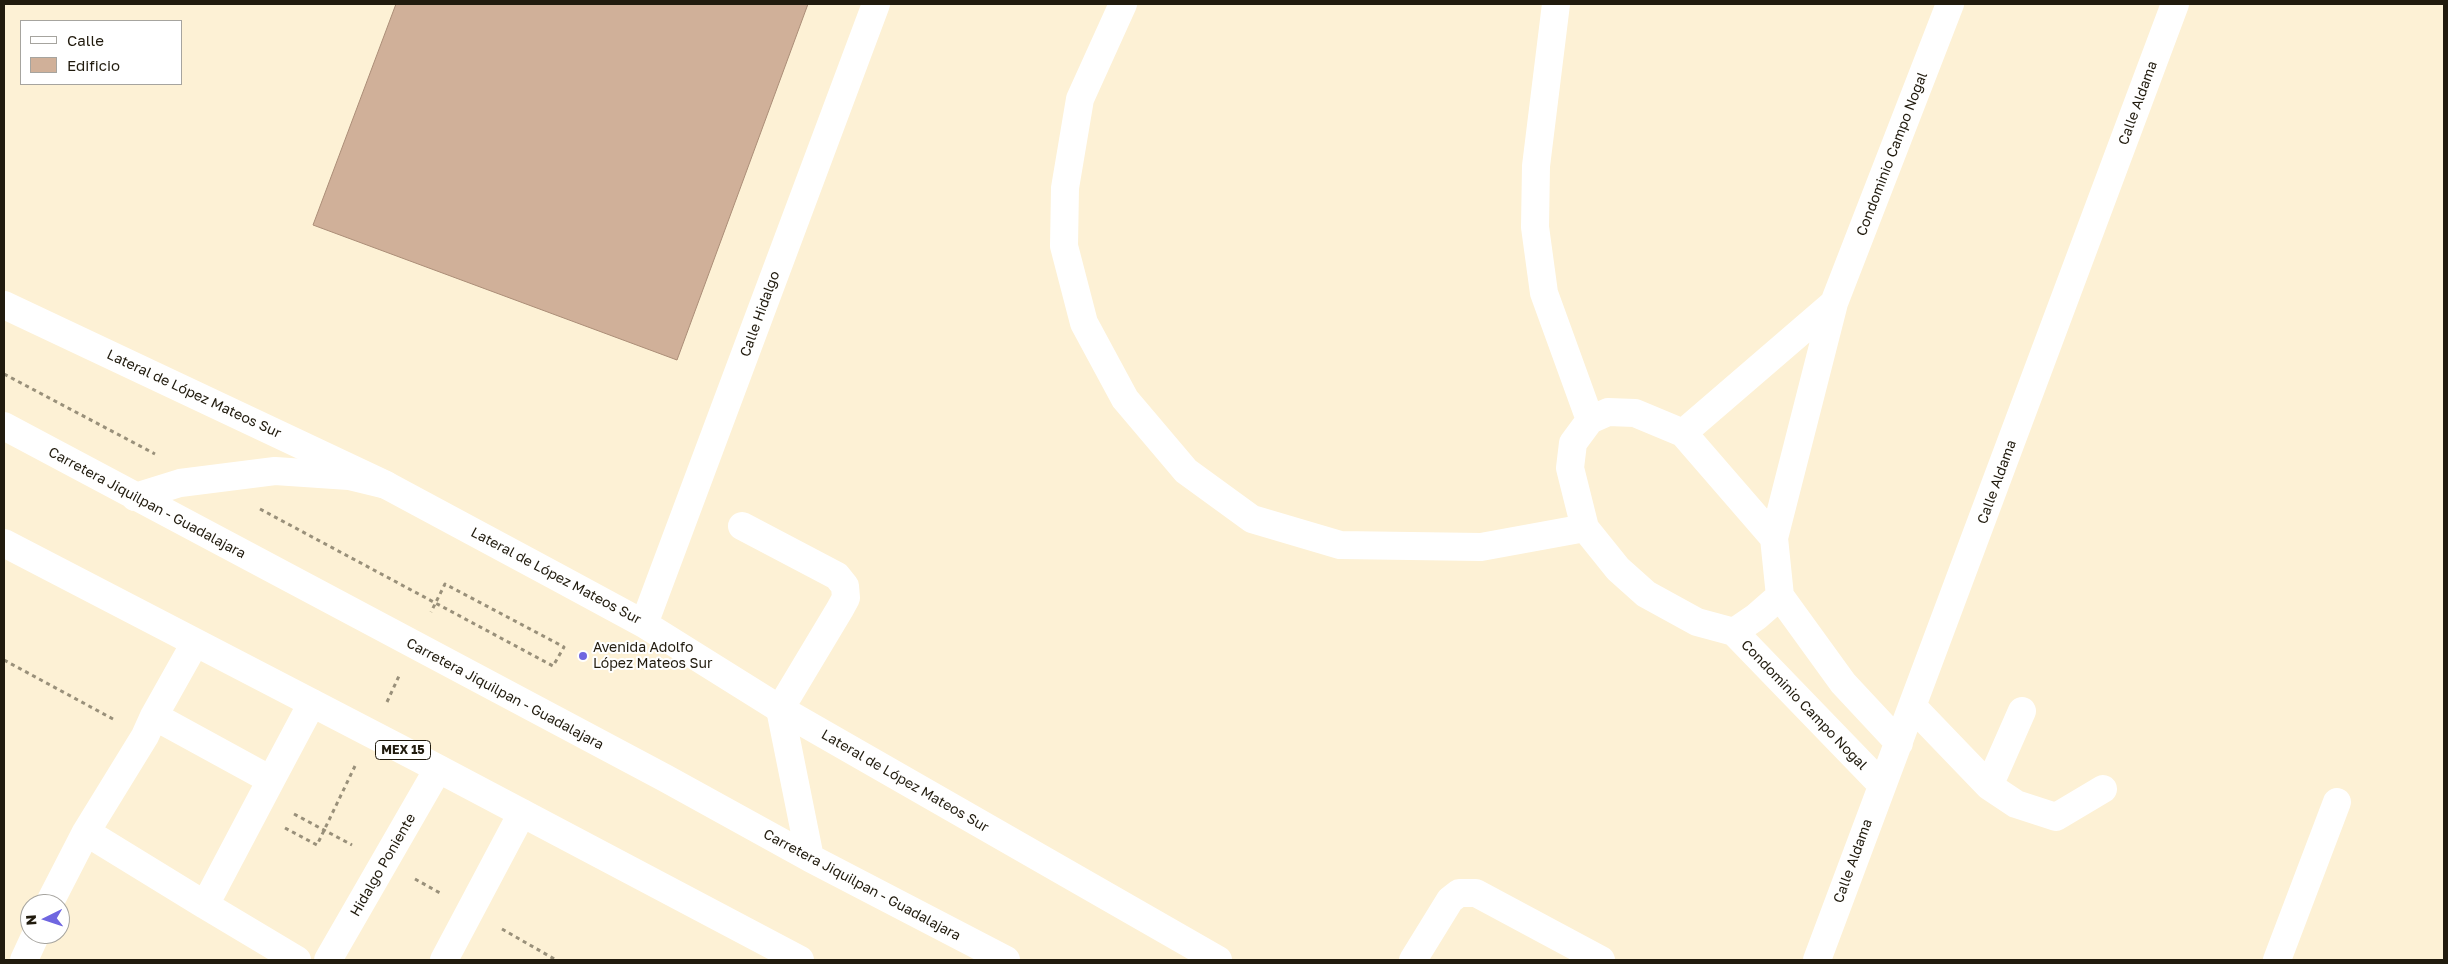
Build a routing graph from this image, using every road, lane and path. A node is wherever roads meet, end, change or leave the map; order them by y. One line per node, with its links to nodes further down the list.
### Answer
1 (876, 4): 22 (main road, Calle Hidalgo)
2 (1123, 4): 17 (main road)
3 (1556, 4): 9 (main road)
4 (1950, 4): 6 (main road, Condominio Campo Nogal)
5 (2175, 4): 26 (main road, Calle Aldama)
6 (1834, 303): 11 (main road, Condominio Campo Nogal); 18 (main road, Condominio Campo Nogal)
7 (4, 305): 13 (main road, Lateral de López Mateos Sur)
8 (4, 374): 12 (path)
9 (1590, 420): 11 (main road); 17 (main road)
10 (4, 426): 14 (main road, Carretera Jiquilpan - Guadalajara)
11 (1683, 434): 18 (main road)
12 (202, 479): 13 (main road); 14 (main road)
13 (386, 485): 22 (main road, Lateral de López Mateos Sur)
14 (135, 497): 39 (main road, Carretera Jiquilpan - Guadalajara)
15 (255, 507): 20 (path)
16 (742, 526): 27 (main road)
17 (1585, 528): 23 (main road, Condominio Campo Nogal)
18 (1774, 538): 21 (main road, Condominio Campo Nogal)
19 (4, 543): 24 (main road, MEX 15)
20 (444, 584)
21 (1780, 596): 23 (main road); 30 (main road)
22 (644, 624): 27 (main road, Lateral de López Mateos Sur)
23 (1734, 632): 33 (main road, Condominio Campo Nogal)
24 (195, 643): 25 (main road, MEX 15); 29 (main road)
25 (312, 703): 31 (main road, MEX 15); 32 (main road)
26 (1913, 707): 30 (main road, Calle Aldama); 34 (main road)
27 (780, 709): 39 (main road); 49 (main road, Lateral de López Mateos Sur)
28 (2022, 711): 34 (main road)
29 (154, 716): 32 (main road); 38 (main road)
30 (1899, 743): 33 (main road, Calle Aldama)
31 (438, 769): 37 (main road, MEX 15); 45 (main road, Hidalgo Poniente)
32 (271, 780): 41 (main road)
33 (1882, 785): 52 (main road, Calle Aldama)
34 (1989, 786): 35 (main road)
35 (2103, 789)
36 (2337, 802): 53 (main road)
37 (522, 813): 46 (main road); 47 (main road, MEX 15)
38 (86, 832): 40 (main road); 41 (main road)
39 (810, 858): 48 (main road, Carretera Jiquilpan - Guadalajara)
40 (55, 894)
41 (205, 905): 44 (main road)
42 (31, 944): 43 (main road)
43 (24, 960)
44 (297, 960)
45 (328, 960)
46 (444, 960)
47 (800, 960)
48 (1006, 960)
49 (1218, 960)
50 (1413, 960): 51 (main road)
51 (1601, 960)
52 (1816, 960)
53 (2277, 960)

